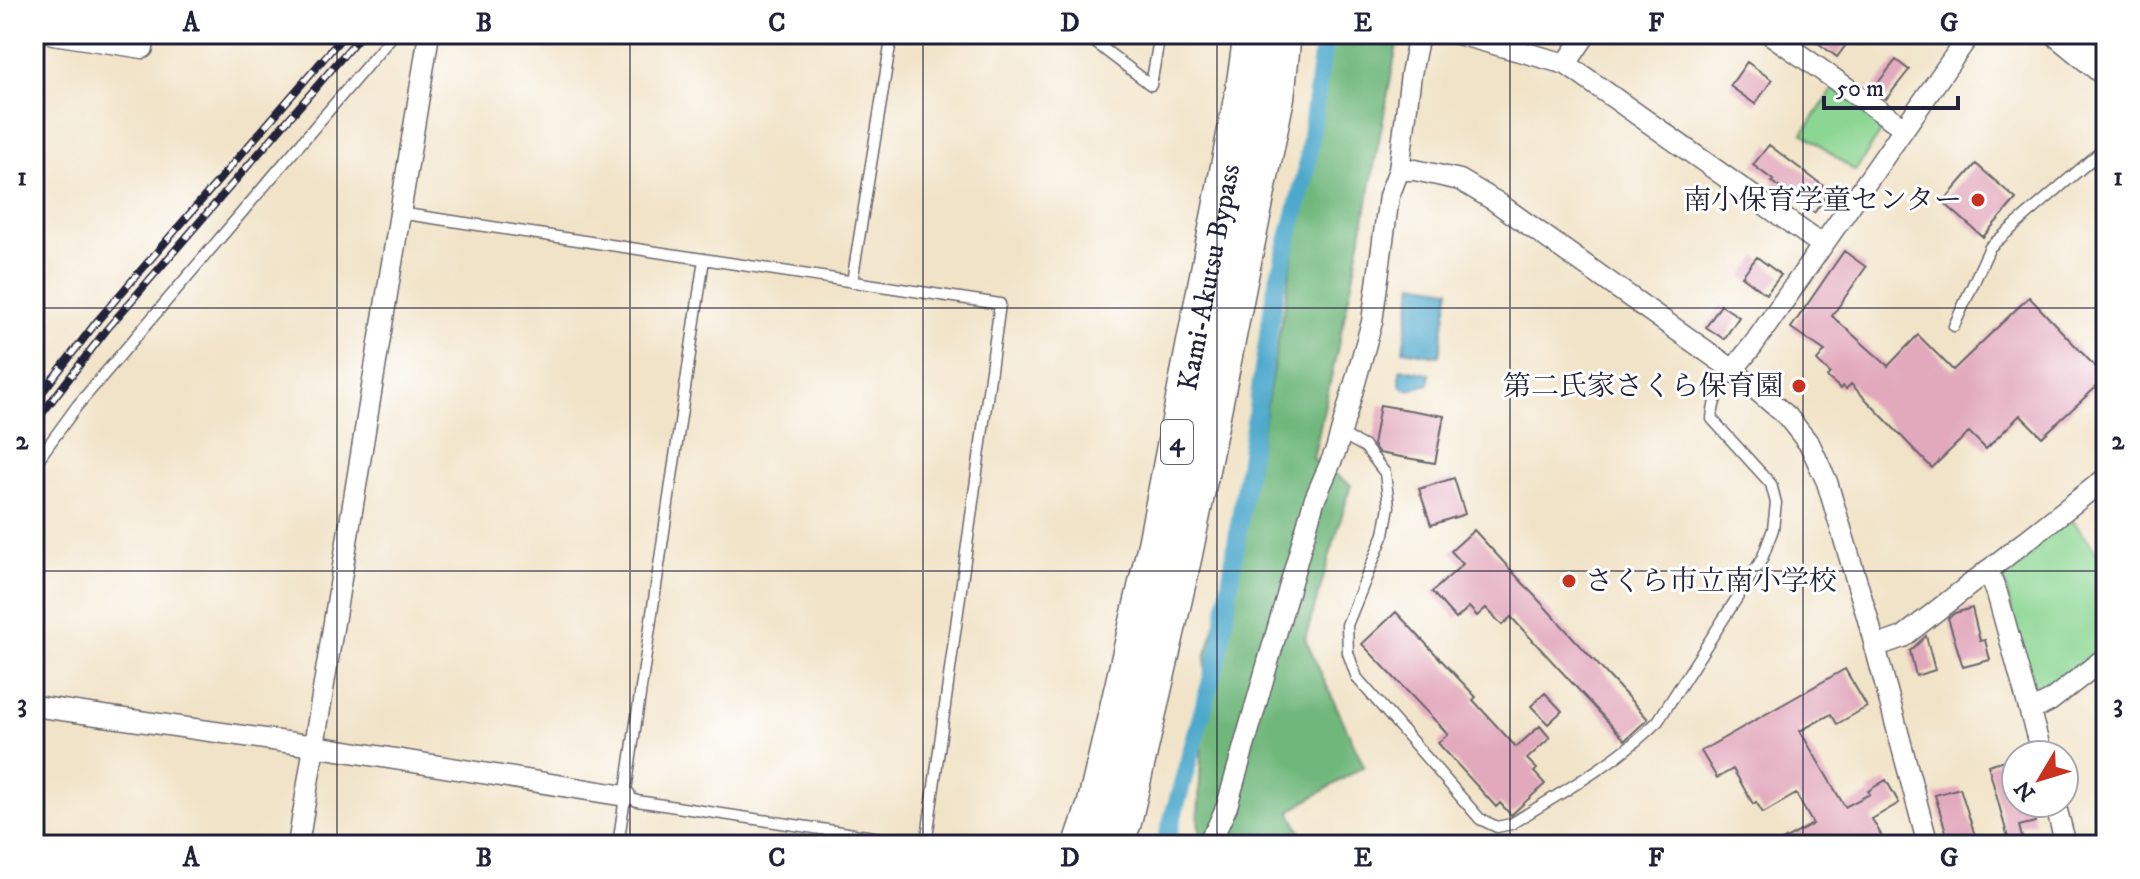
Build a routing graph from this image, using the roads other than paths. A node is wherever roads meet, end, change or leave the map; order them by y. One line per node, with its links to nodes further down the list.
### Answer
1 (53, 34): 2 (street)
2 (145, 34)
3 (394, 34): 28 (lane)
4 (429, 34): 21 (street)
5 (892, 34): 24 (lane)
6 (1084, 34): 7 (lane)
7 (1160, 34)
8 (1253, 34): 42 (highway, Kami-Akutsu Bypass / 4)
9 (1282, 34): 43 (highway, Kami-Akutsu Bypass / 4)
10 (1419, 34): 20 (street)
11 (1458, 34): 16 (street)
12 (1586, 34): 16 (street)
13 (1770, 34): 18 (street)
14 (1970, 34): 18 (street)
15 (2061, 34): 17 (street)
16 (1566, 64): 22 (street)
17 (2106, 71)
18 (1904, 128): 22 (street)
19 (2106, 147): 25 (lane)
20 (1399, 170): 26 (street); 27 (street)
21 (399, 213): 23 (lane); 36 (street)
22 (1822, 245): 26 (street)
23 (704, 259): 24 (lane); 37 (lane)
24 (852, 282): 41 (lane)
25 (1954, 326)
26 (1733, 370): 27 (lane); 31 (street)
27 (1341, 434): 44 (street)
28 (34, 465)
29 (2106, 478): 30 (street)
30 (1988, 570): 31 (street); 34 (street)
31 (1874, 647): 45 (street)
32 (2104, 664): 34 (street)
33 (34, 706): 36 (street)
34 (2030, 711): 35 (street)
35 (2038, 739)
36 (314, 746): 37 (street); 39 (street)
37 (625, 796): 40 (lane); 41 (lane)
38 (2059, 819): 46 (street)
39 (298, 845)
40 (618, 845)
41 (926, 845)
42 (1083, 845)
43 (1112, 845)
44 (1205, 845)
45 (1928, 845)
46 (2066, 845)

